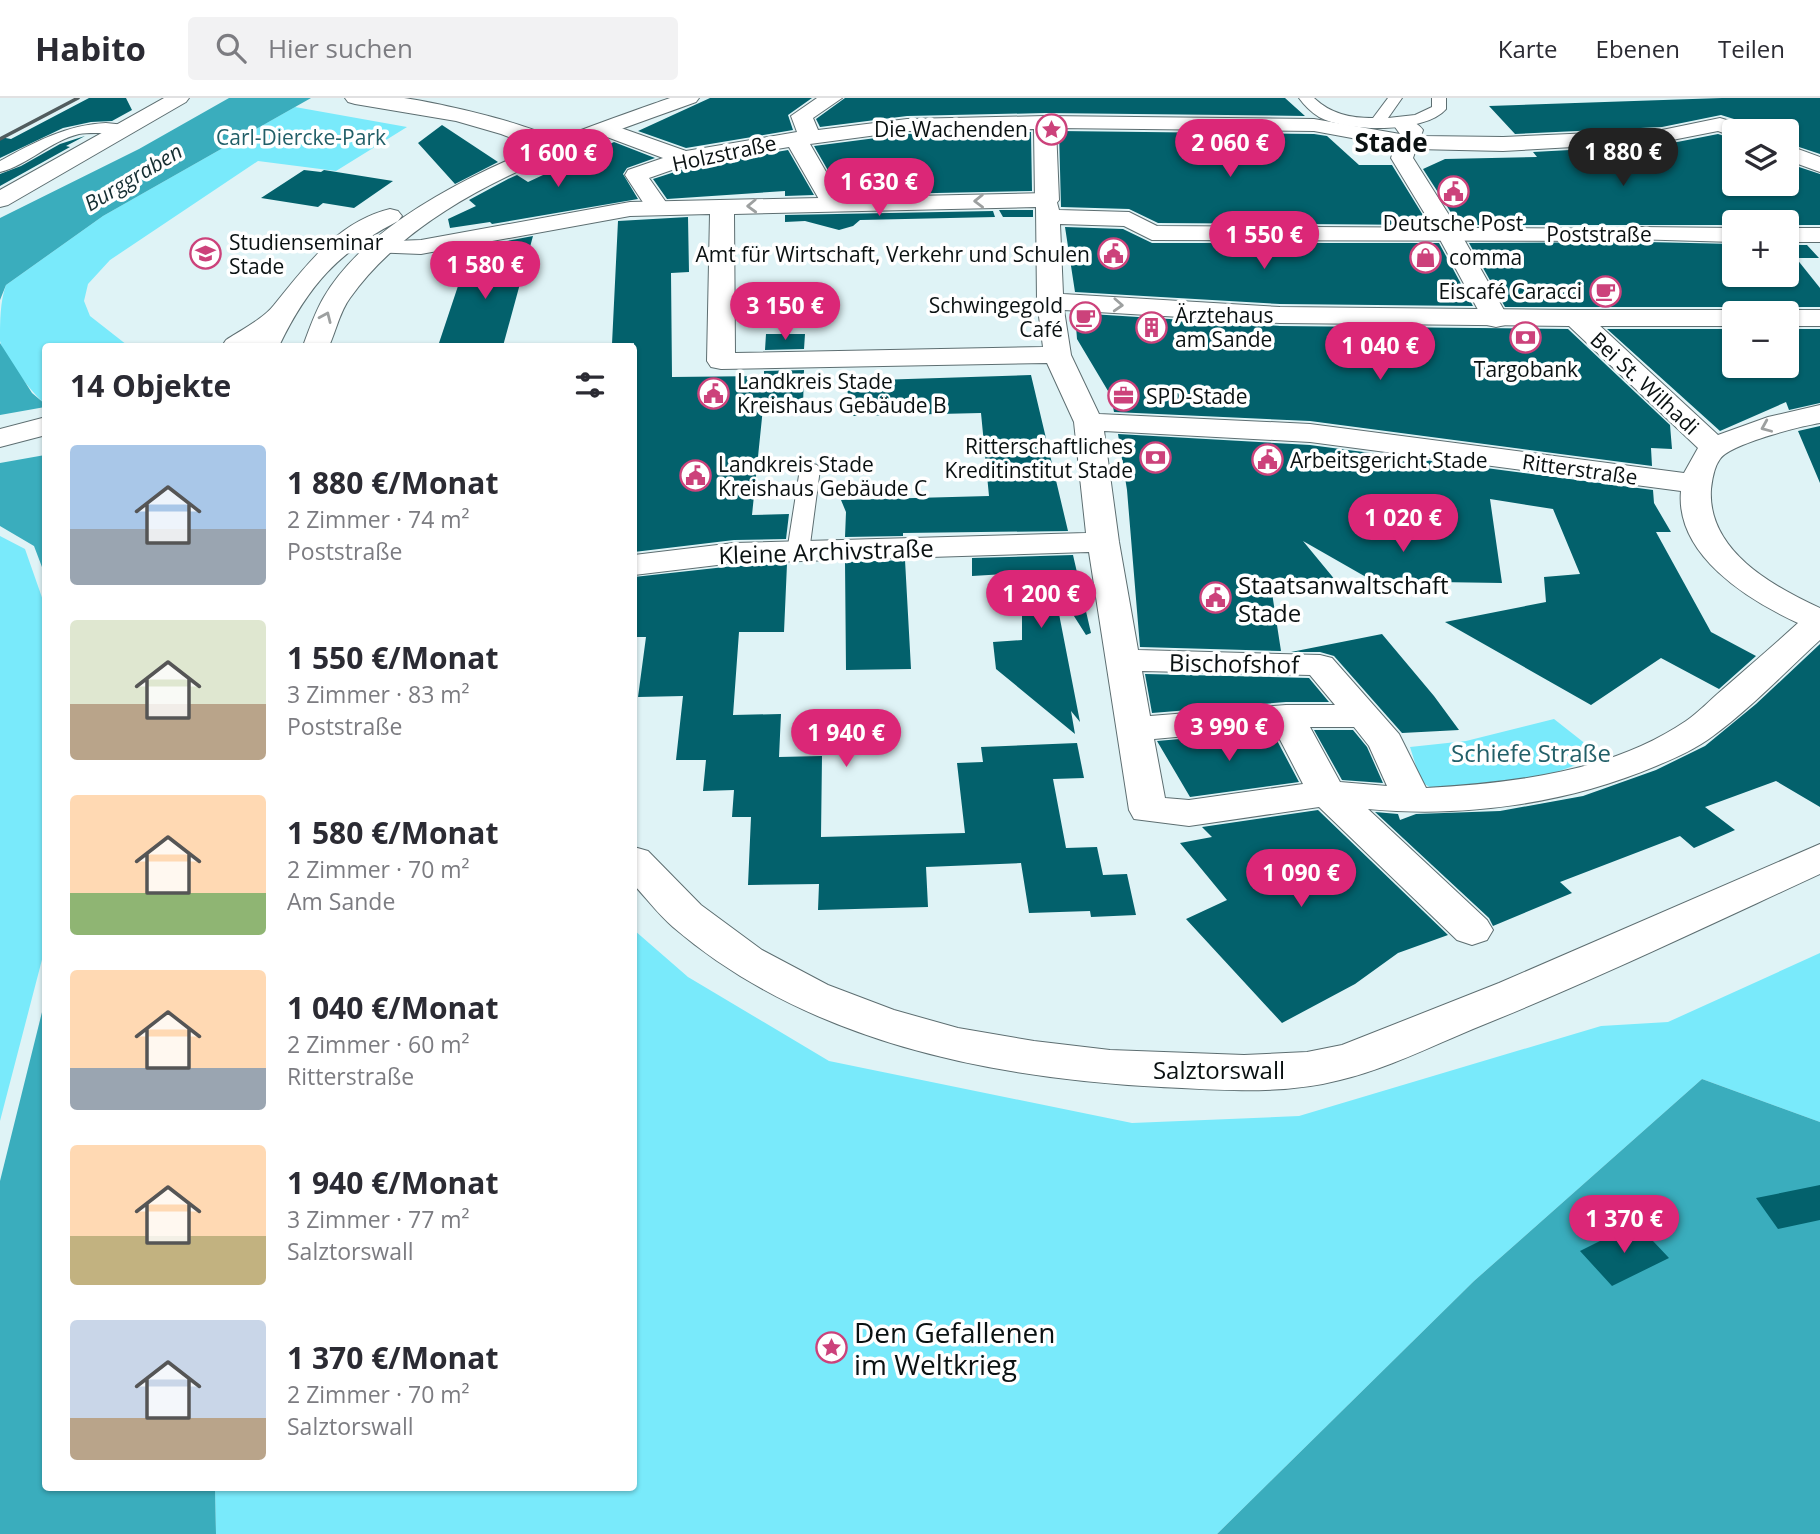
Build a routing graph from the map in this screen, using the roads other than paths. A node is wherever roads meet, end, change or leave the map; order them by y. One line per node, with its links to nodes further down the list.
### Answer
1 (179, 98): 16 (street)
2 (689, 98): 17 (street)
3 (832, 98): 19 (street)
4 (1306, 98): 12 (lane)
5 (1339, 98): 12 (lane)
6 (1395, 98): 14 (lane)
7 (1440, 98): 18 (lane)
8 (368, 99): 20 (street)
9 (1422, 100): 18 (lane)
10 (1357, 103): 11 (lane)
11 (1349, 119): 12 (lane); 14 (lane)
12 (1321, 120): 13 (street, Holzstraße); 18 (street, Holzstraße)
13 (1045, 122): 19 (street, Holzstraße); 30 (street)
14 (1377, 122): 18 (lane)
15 (1722, 128): 18 (street, Holzstraße)
16 (125, 129): 24 (lane); 26 (street)
17 (607, 129): 20 (street); 22 (street)
18 (1405, 137): 31 (street)
19 (803, 138): 22 (street, Holzstraße); 27 (street)
20 (557, 149): 25 (street)
21 (1799, 157): 23 (street)
22 (684, 158): 29 (street, Holzstraße)
23 (1820, 165)
24 (0, 167)
25 (455, 194): 35 (street); 37 (street)
26 (0, 200)
27 (832, 203): 28 (street, Poststraße, one-way to 28); 30 (street, Poststraße, one-way to 27)
28 (722, 207): 29 (street, Poststraße); 46 (street)
29 (658, 208): 35 (street, Poststraße)
30 (1048, 208): 31 (street, Poststraße); 36 (street)
31 (1449, 234): 32 (street, Poststraße); 42 (street)
32 (1722, 235)
33 (1799, 235): 34 (street)
34 (1820, 235)
35 (379, 247): 45 (street, one-way to 35)
36 (1050, 301): 42 (street, one-way to 42); 46 (street)
37 (281, 313): 43 (street); 44 (street)
38 (1576, 318): 39 (street); 42 (street); 52 (street, Bei St. Wilhadi)
39 (1722, 318)
40 (1799, 318): 41 (street)
41 (1820, 318)
42 (1496, 319)
43 (239, 343)
44 (267, 343)
45 (317, 343)
46 (1057, 355): 48 (street)
47 (1820, 414): 52 (street, one-way to 52)
48 (1088, 422): 54 (street, Ritterstraße); 55 (street)
49 (42, 427): 51 (street)
50 (42, 436): 51 (street)
51 (0, 438)
52 (1714, 447): 54 (street)
53 (810, 469): 56 (lane)
54 (1695, 484): 58 (street)
55 (1103, 542): 56 (street, Kleine Archivstraße); 59 (street)
56 (798, 552): 57 (street, Kleine Archivstraße)
57 (637, 565)
58 (1820, 622): 64 (street)
59 (1121, 660): 61 (street, Bischofshof); 62 (street)
60 (1286, 716): 61 (street); 62 (street); 63 (street)
61 (1365, 716): 64 (street, Bischofshof)
62 (1133, 729): 63 (street)
63 (1327, 793): 64 (street); 67 (street)
64 (1413, 801)
65 (1820, 859): 66 (street, Salztorswall)
66 (637, 864)
67 (1472, 930)

